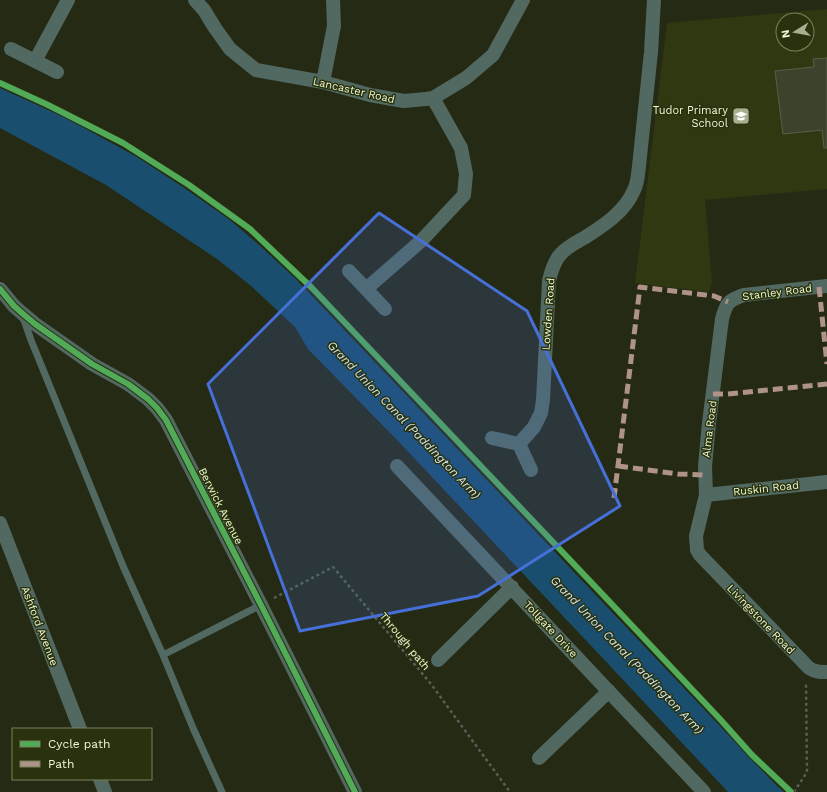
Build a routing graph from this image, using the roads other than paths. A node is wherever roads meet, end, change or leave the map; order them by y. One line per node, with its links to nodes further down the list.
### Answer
1 (68, 0): 7 (street)
2 (195, 0): 9 (street, Lancaster Road)
3 (333, 0): 9 (street)
4 (523, 0): 10 (street, Lancaster Road)
5 (654, 0): 19 (street, Lowden Road)
6 (11, 49): 7 (street)
7 (35, 61): 8 (street)
8 (57, 72)
9 (323, 82): 10 (street, Lancaster Road)
10 (433, 98): 14 (street)
11 (349, 271): 14 (street)
12 (827, 286): 15 (street, Stanley Road)
13 (0, 289): 17 (street, Berwick Avenue)
14 (366, 289): 16 (street)
15 (728, 302): 23 (street, Alma Road)
16 (385, 309)
17 (22, 314): 27 (street, Berwick Avenue); 28 (lane)
18 (492, 438): 19 (street)
19 (519, 444): 21 (street)
20 (398, 466): 26 (street, Tollgate Drive)
21 (531, 470)
22 (827, 482): 23 (street, Ruskin Road)
23 (706, 495): 25 (street, Alma Road)
24 (0, 523): 32 (street, Ashford Avenue)
25 (700, 556): 30 (street, Livingstone Road)
26 (512, 587): 29 (street); 31 (street, Tollgate Drive)
27 (261, 605): 28 (lane); 37 (street, Berwick Avenue)
28 (163, 655): 36 (lane)
29 (438, 660)
30 (827, 672)
31 (609, 691): 33 (street); 38 (street, Tollgate Drive)
32 (80, 728)
33 (539, 758)
34 (100, 780): 35 (street)
35 (105, 792)
36 (222, 792)
37 (355, 792)
38 (704, 792)

